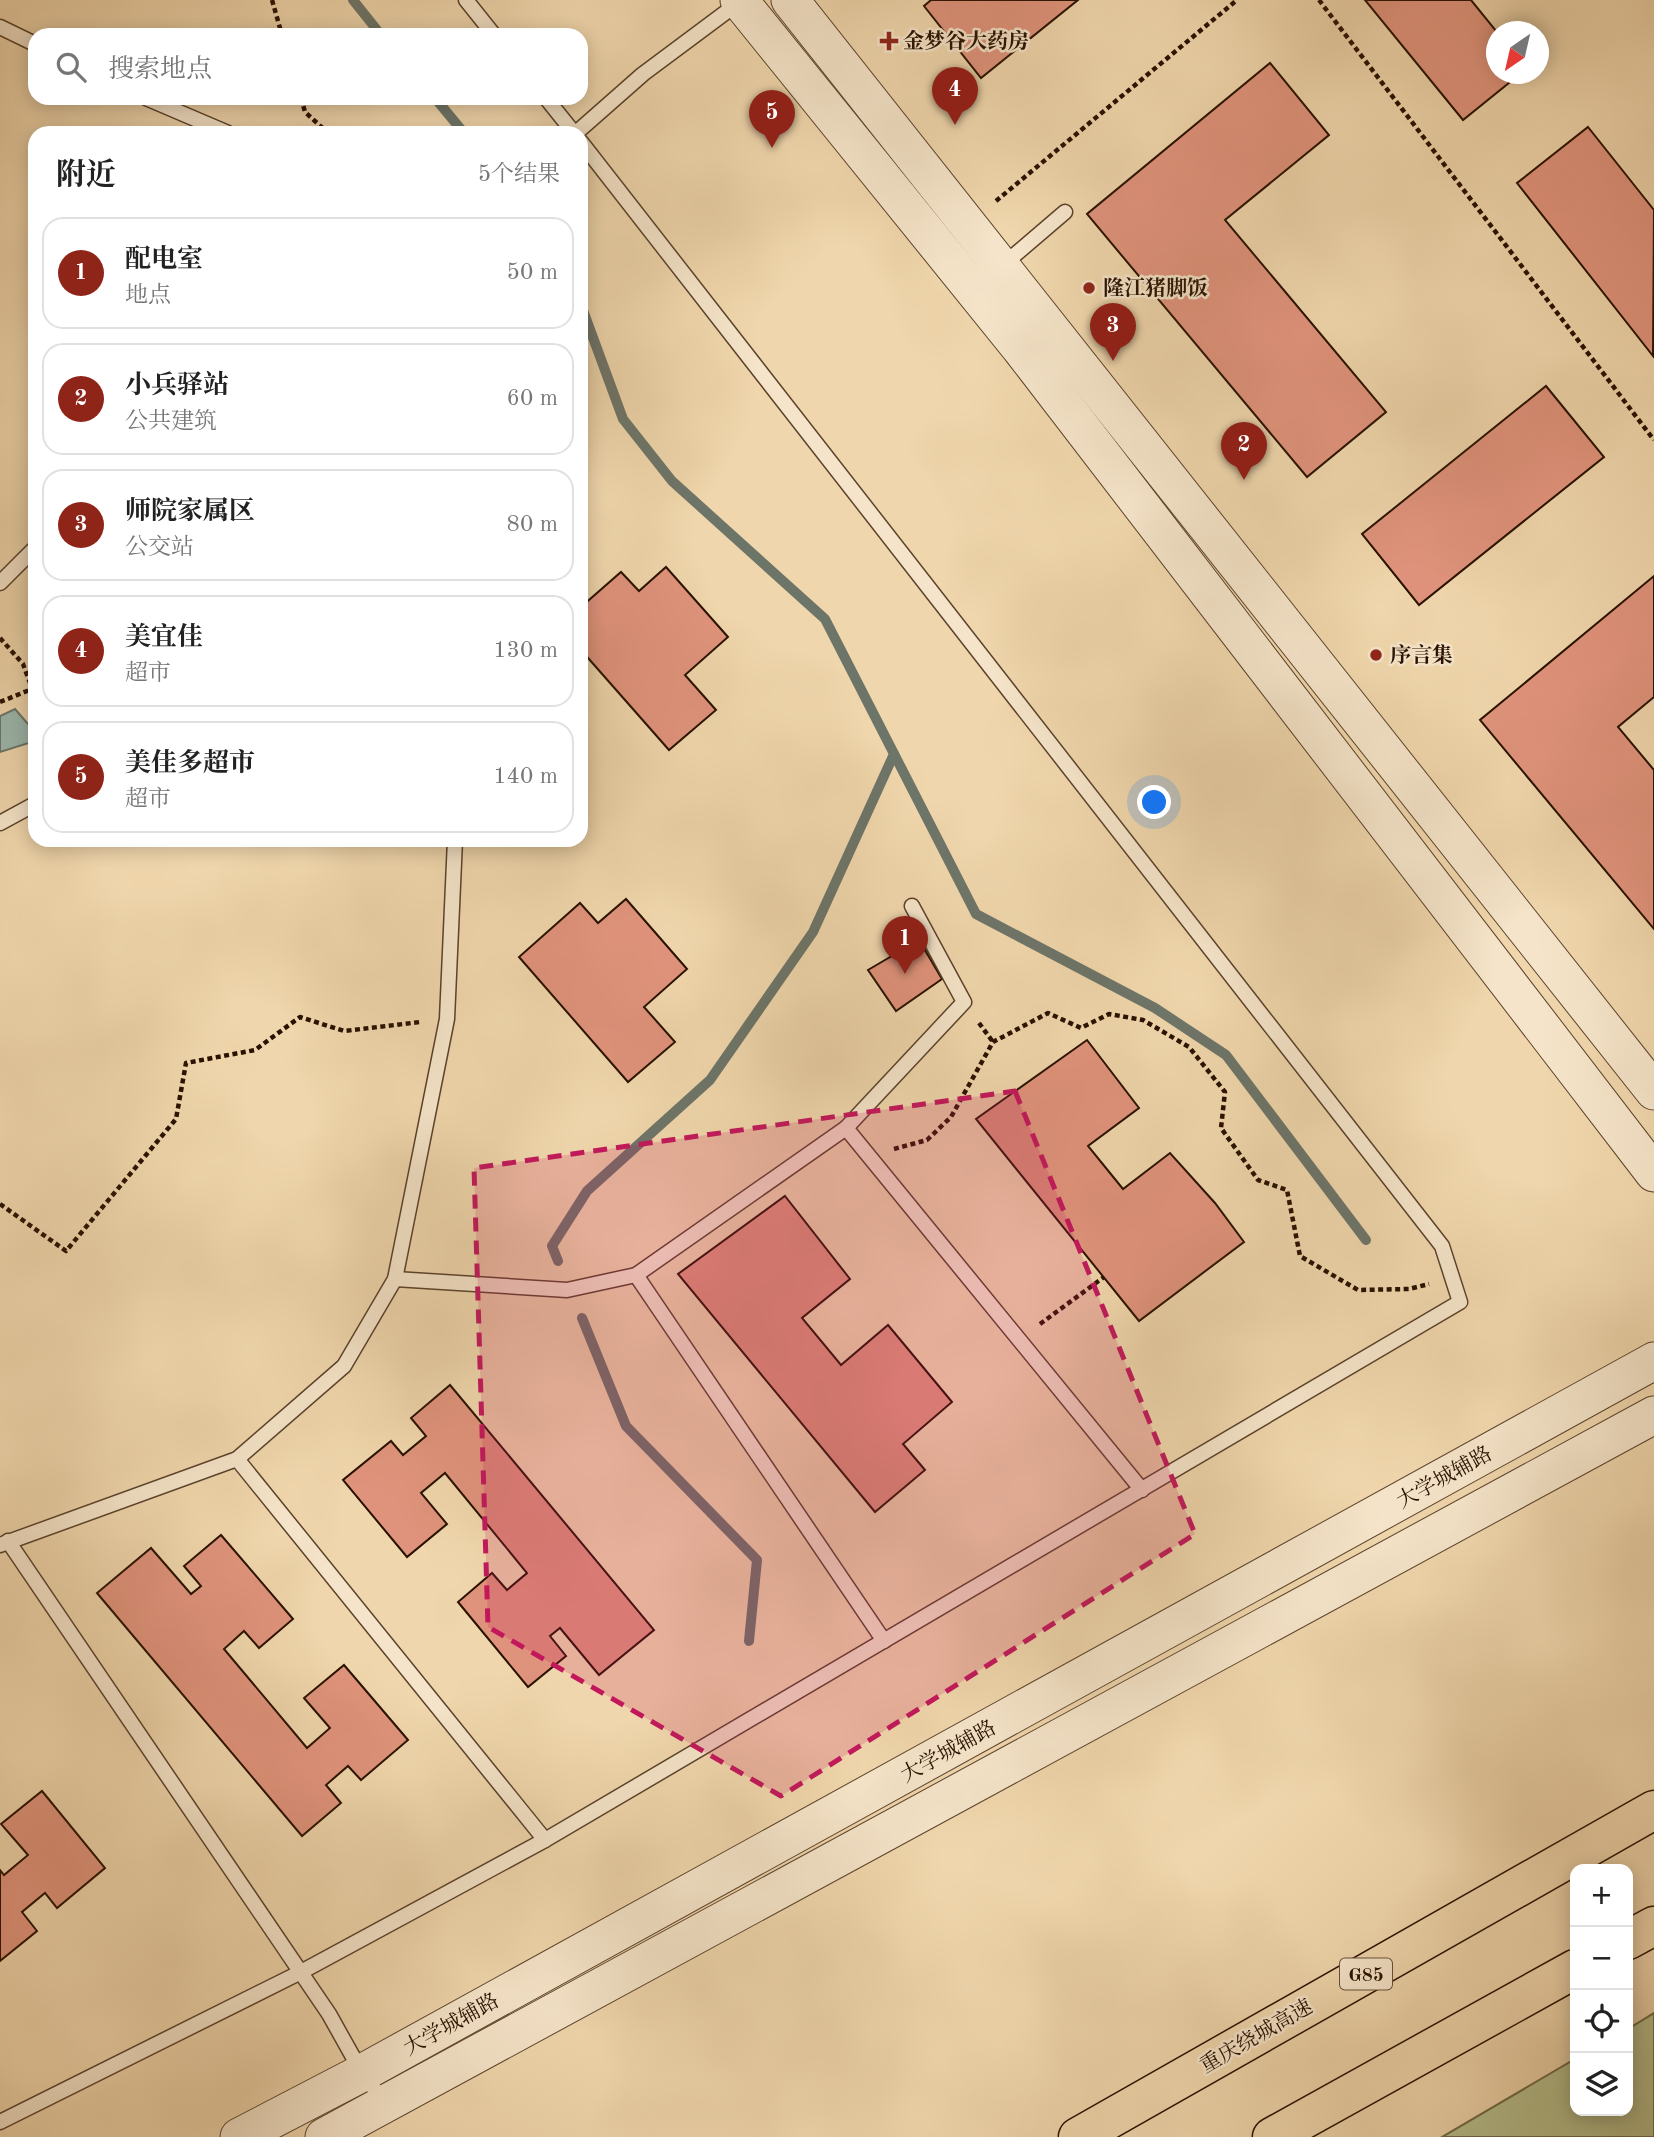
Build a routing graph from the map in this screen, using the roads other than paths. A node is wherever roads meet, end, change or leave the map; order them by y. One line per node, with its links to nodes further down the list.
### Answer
1 (466, 0): 5 (lane)
2 (740, 0): 11 (lane); 23 (street)
3 (790, 0): 14 (street)
4 (0, 27): 6 (lane)
5 (488, 28)
6 (28, 41)
7 (162, 105): 9 (lane)
8 (552, 105): 10 (lane)
9 (212, 126)
10 (569, 126)
11 (583, 126)
12 (588, 151): 29 (lane)
13 (1065, 212): 14 (lane)
14 (1002, 266): 21 (street)
15 (28, 555): 16 (lane)
16 (0, 583)
17 (28, 808): 18 (lane)
18 (0, 823)
19 (455, 847): 25 (lane)
20 (912, 906): 22 (lane)
21 (1654, 1091)
22 (846, 1128): 24 (lane); 29 (lane)
23 (1654, 1173)
24 (636, 1275): 25 (lane); 31 (lane)
25 (395, 1279): 28 (lane)
26 (1654, 1361): 38 (street, 大学城辅路)
27 (1654, 1415): 39 (street, 大学城辅路)
28 (237, 1459): 30 (lane); 33 (lane)
29 (1142, 1490): 31 (lane)
30 (4, 1543): 36 (lane)
31 (884, 1641): 33 (lane)
32 (1654, 1810): 43 (highway, 重庆绕城高速 / G85)
33 (545, 1840): 36 (lane)
34 (1654, 1926): 35 (highway)
35 (1633, 1937)
36 (300, 1972): 38 (lane); 40 (lane)
37 (1570, 1972): 44 (highway)
38 (362, 2073): 39 (lane); 41 (street, 大学城辅路)
39 (387, 2105): 42 (street, 大学城辅路)
40 (0, 2122)
41 (239, 2137)
42 (324, 2137)
43 (1078, 2137)
44 (1272, 2137)

